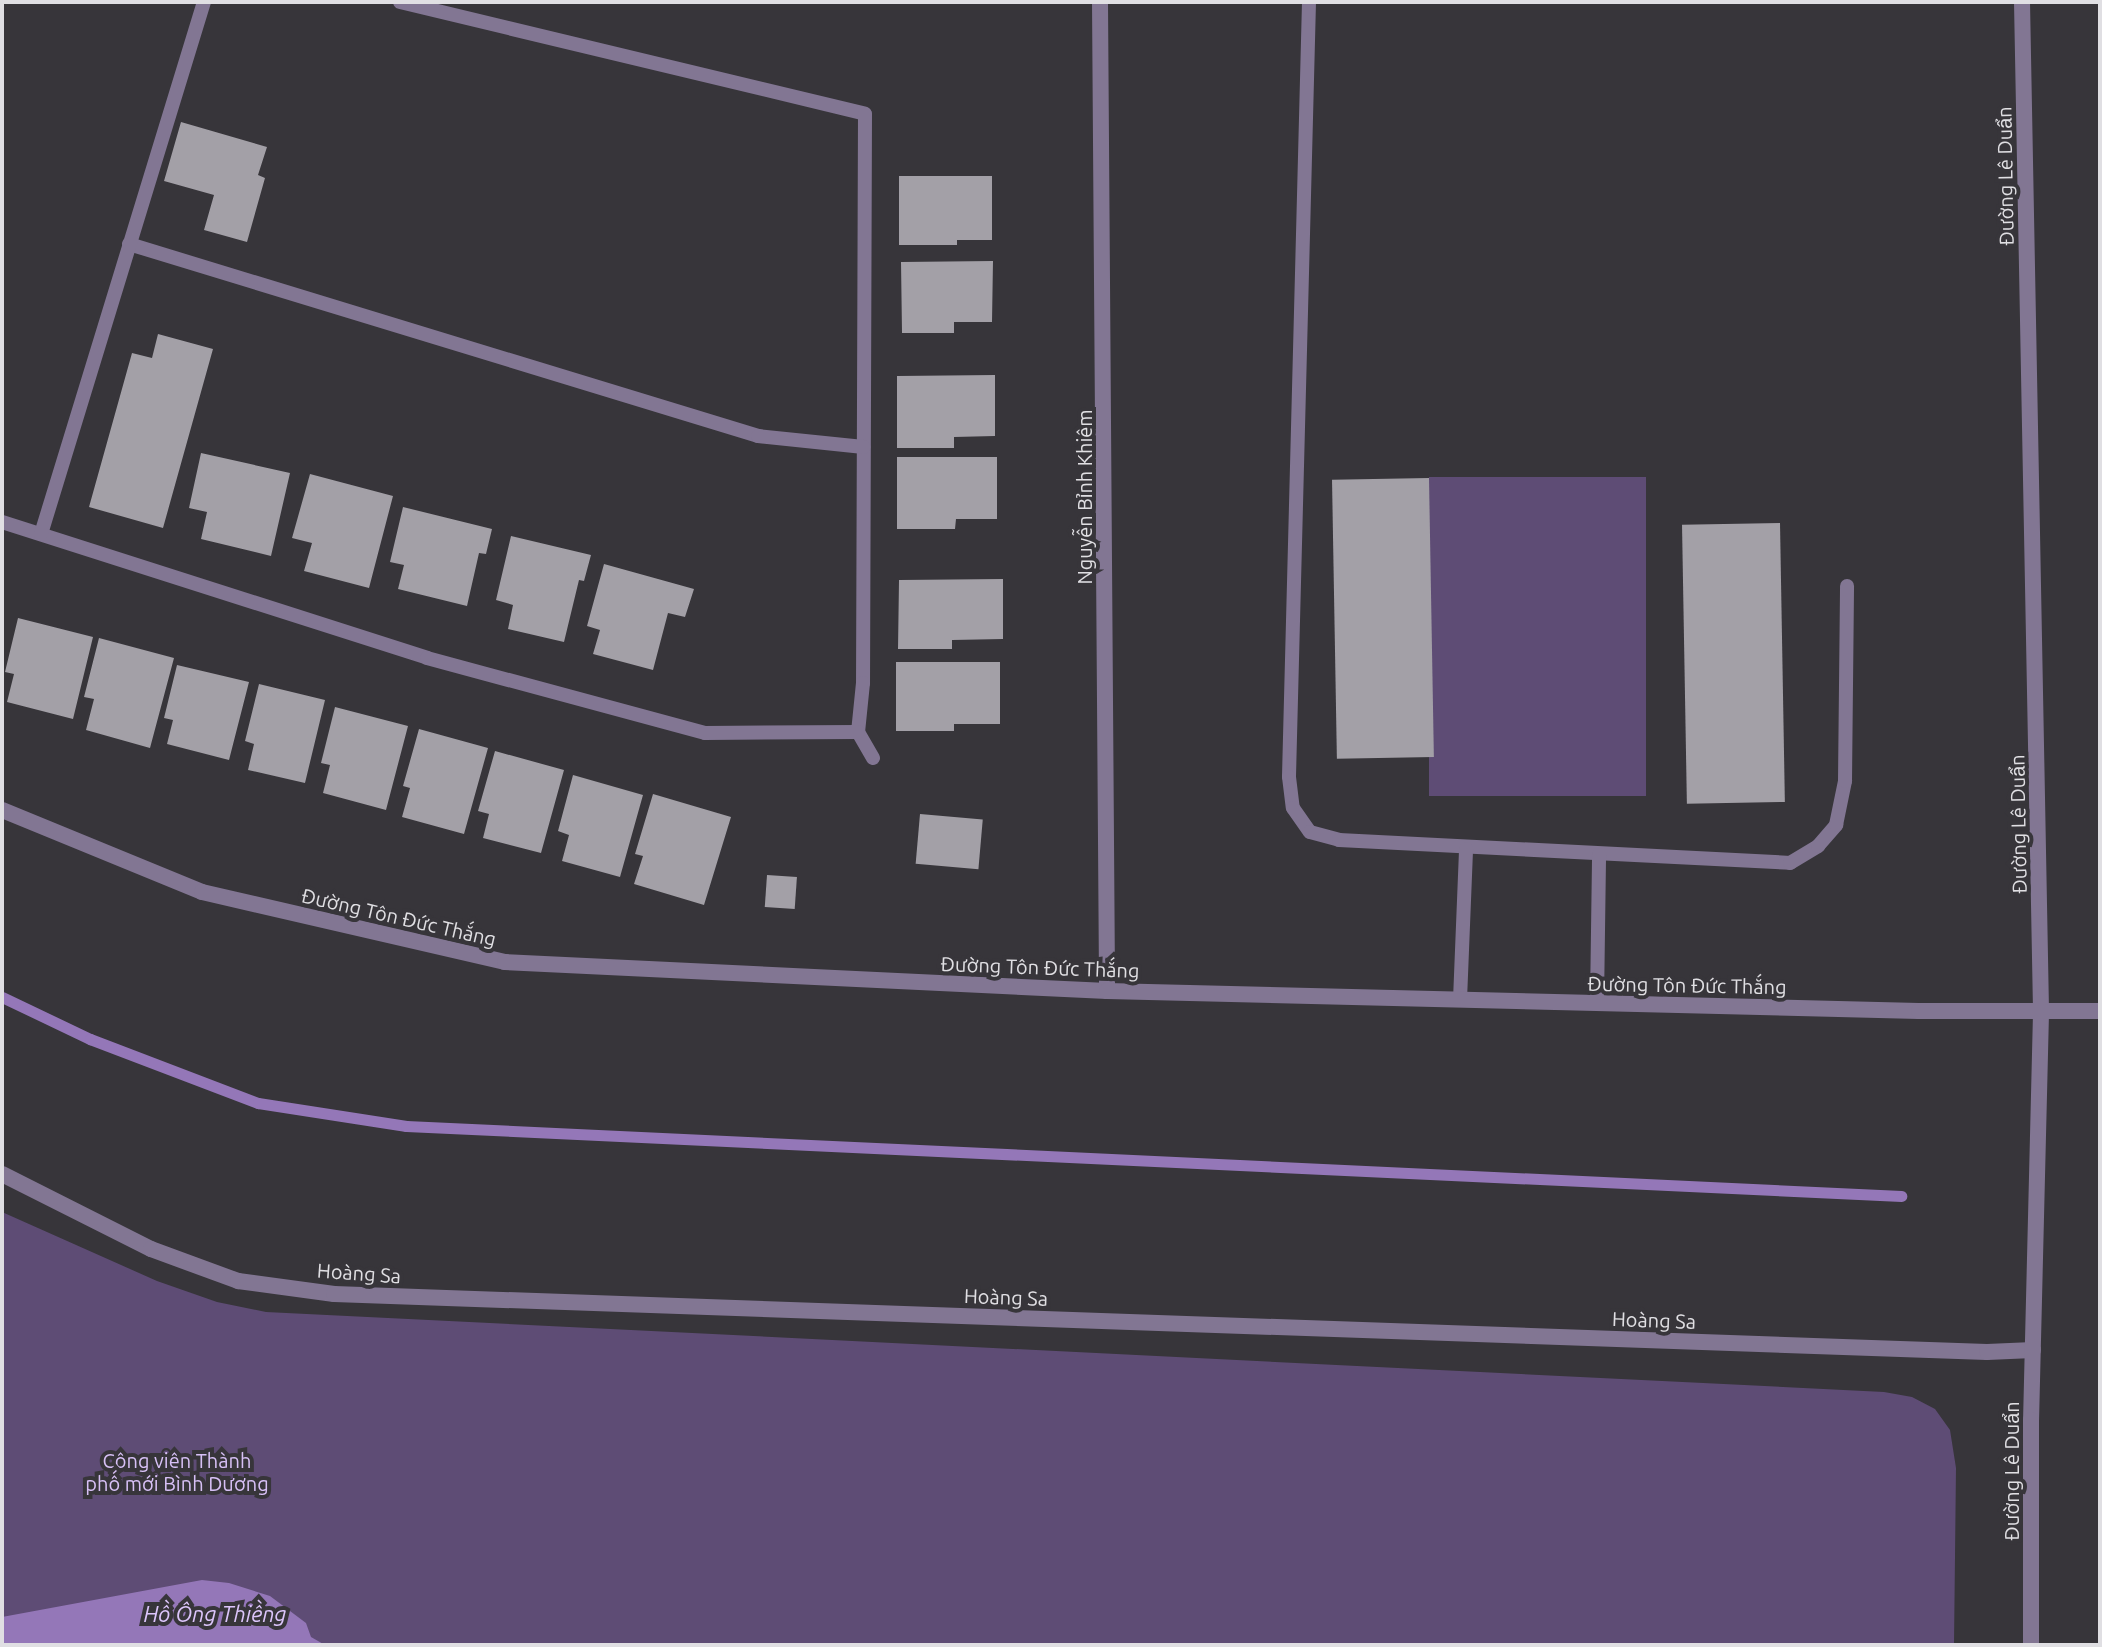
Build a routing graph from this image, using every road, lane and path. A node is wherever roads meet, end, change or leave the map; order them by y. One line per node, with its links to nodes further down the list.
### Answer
1 (204, 2): 6 (lane)
2 (400, 2): 7 (lane)
3 (1100, 2): 16 (street, Nguyễn Bỉnh Khiêm)
4 (1309, 2): 14 (lane)
5 (2022, 2): 20 (street, Đường Lê Duẩn)
6 (129, 244): 7 (lane); 9 (lane)
7 (863, 447): 11 (lane)
8 (2, 522): 9 (lane)
9 (41, 534): 11 (lane)
10 (1847, 586): 15 (lane)
11 (858, 732): 12 (lane)
12 (873, 758)
13 (2, 810): 16 (street, Đường Tôn Đức Thắng)
14 (1466, 849): 15 (lane); 17 (lane)
15 (1599, 855): 18 (lane)
16 (1107, 991): 17 (street, Đường Tôn Đức Thắng)
17 (1460, 1000): 18 (street, Đường Tôn Đức Thắng)
18 (1597, 1003): 20 (street, Đường Tôn Đức Thắng)
19 (2100, 1011): 20 (street, Đường Tôn Đức Thắng)
20 (2041, 1013): 22 (street, Đường Lê Duẩn)
21 (2, 1174): 22 (street, Hoàng Sa)
22 (2033, 1350): 23 (street, Đường Lê Duẩn)
23 (2031, 1645)

